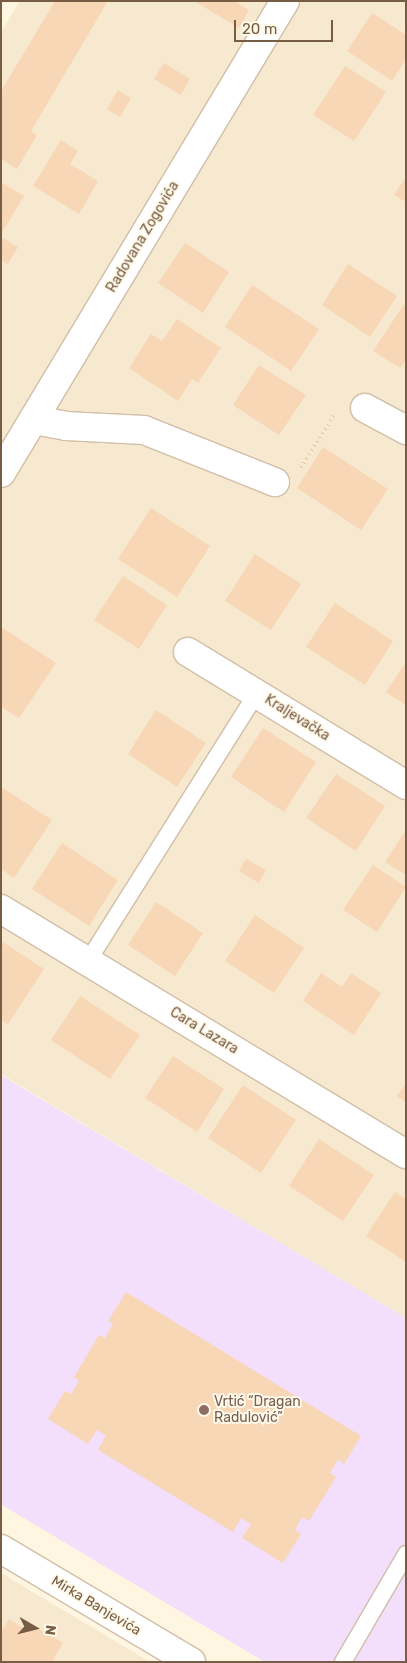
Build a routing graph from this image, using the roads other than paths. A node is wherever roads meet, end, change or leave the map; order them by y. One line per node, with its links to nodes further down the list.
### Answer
1 (285, 1): 3 (street, Radovana Zogovića)
2 (365, 408): 4 (street)
3 (33, 420): 5 (street, Radovana Zogovića); 6 (street)
4 (406, 430)
5 (1, 474)
6 (275, 482)
7 (188, 652): 8 (street, Kraljevačka)
8 (256, 694): 9 (street, Kraljevačka); 11 (lane)
9 (406, 785)
10 (1, 909): 11 (street, Cara Lazara)
11 (88, 961): 12 (street, Cara Lazara)
12 (406, 1154)
13 (1, 1549): 15 (street, Mirka Banjevića)
14 (406, 1554): 16 (lane)
15 (191, 1662)
16 (343, 1662)

